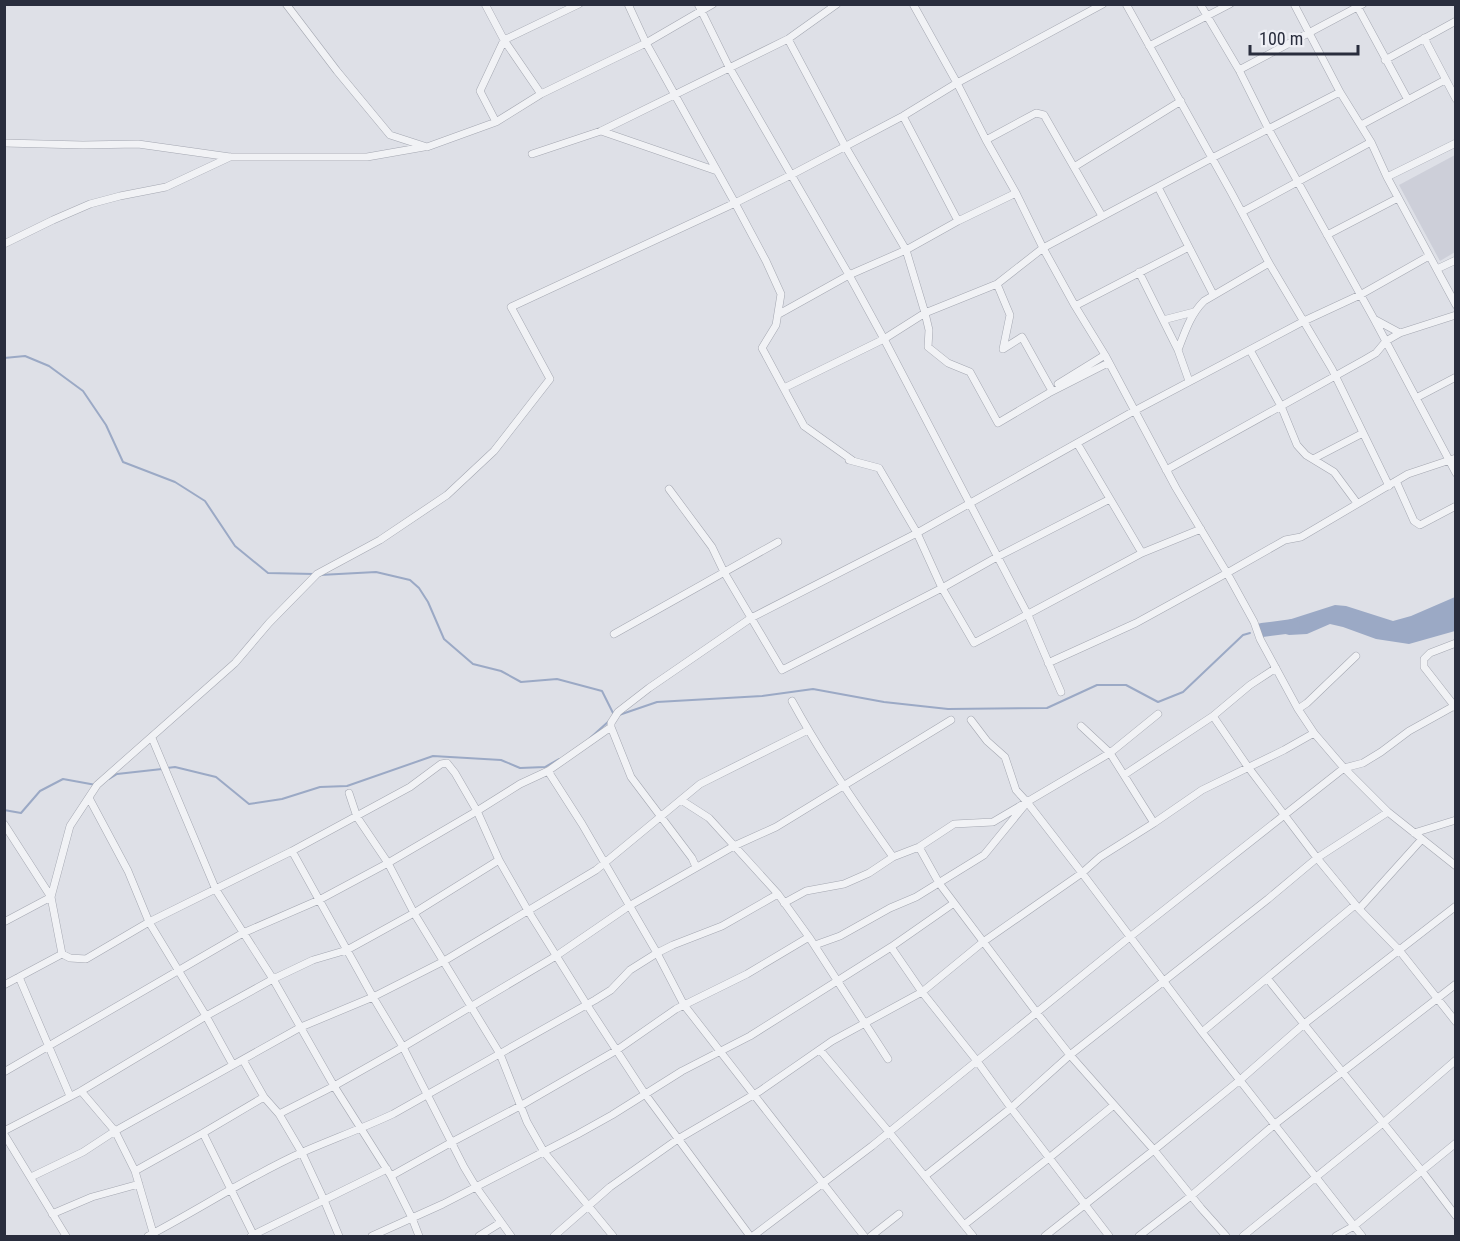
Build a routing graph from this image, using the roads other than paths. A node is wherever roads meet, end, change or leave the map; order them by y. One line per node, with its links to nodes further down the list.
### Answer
1 (286, 4): 44 (street)
2 (485, 4): 20 (street)
3 (579, 4): 20 (street)
4 (628, 4): 21 (street)
5 (713, 4): 14 (street)
6 (837, 4): 18 (street)
7 (913, 4): 27 (street)
8 (1103, 4): 27 (street)
9 (1126, 4): 22 (street)
10 (1200, 4): 15 (street)
11 (1230, 4): 15 (street)
12 (1294, 4): 17 (street)
13 (1358, 6): 17 (street); 23 (street)
14 (700, 8): 21 (street); 24 (street)
15 (1207, 17): 22 (street); 25 (street)
16 (1455, 21): 19 (street)
17 (1310, 33): 25 (street); 28 (street)
18 (788, 39): 24 (street); 43 (street)
19 (1424, 39): 23 (street); 26 (street)
20 (504, 40): 29 (street); 35 (street)
21 (646, 43): 29 (street); 30 (street)
22 (1149, 46): 33 (street)
23 (1385, 60): 32 (street)
24 (729, 68): 30 (street); 50 (street)
25 (1239, 70): 37 (street)
26 (1445, 80): 31 (street); 32 (street)
27 (957, 83): 34 (street); 39 (street)
28 (1340, 92): 36 (street); 37 (street)
29 (541, 94): 35 (street)
30 (675, 95): 38 (street); 49 (street)
31 (1455, 99)
32 (1408, 100): 36 (street)
33 (1181, 101): 47 (street); 48 (street)
34 (903, 116): 43 (street); 59 (street)
35 (496, 122): 44 (street)
36 (1361, 125): 40 (street)
37 (1269, 130): 47 (street); 52 (street)
38 (601, 131): 45 (street); 49 (street)
39 (986, 140): 48 (street); 54 (street)
40 (1371, 142): 51 (street); 52 (street)
41 (4, 143): 46 (street)
42 (1455, 143): 51 (street)
43 (845, 146): 50 (street); 64 (street)
44 (427, 147): 46 (street)
45 (531, 154)
46 (230, 157): 61 (street)
47 (1212, 158): 53 (street); 57 (street)
48 (1074, 167): 58 (street)
49 (717, 171): 56 (street)
50 (791, 175): 56 (street); 70 (street)
51 (1387, 177): 55 (street)
52 (1298, 181): 57 (street); 60 (street)
53 (1158, 187): 58 (street); 62 (street)
54 (1016, 193): 59 (street); 63 (street)
55 (1398, 198): 60 (street); 65 (street)
56 (735, 203): 78 (street); 139 (street)
57 (1242, 212): 67 (street)
58 (1102, 216): 63 (street)
59 (958, 221): 64 (street)
60 (1327, 235): 73 (street)
61 (4, 244)
62 (1189, 247): 69 (street); 72 (street)
63 (1043, 248): 71 (street); 75 (street)
64 (906, 250): 70 (street); 77 (street)
65 (1429, 256): 68 (street); 73 (street)
66 (1455, 260): 68 (street)
67 (1269, 263): 72 (street); 82 (street)
68 (1437, 269): 74 (street)
69 (1139, 273): 75 (street); 81 (street)
70 (849, 275): 78 (street); 84 (street)
71 (997, 284): 77 (street); 94 (street)
72 (1213, 294): 76 (street)
73 (1360, 295): 80 (street); 82 (street)
74 (1455, 305)
75 (1075, 306): 88 (street)
76 (1194, 312): 81 (street); 86 (street)
77 (925, 313): 84 (street); 98 (street)
78 (778, 314): 93 (street)
79 (1455, 315): 83 (street)
80 (1374, 319): 83 (street); 85 (street)
81 (1163, 320): 86 (street)
82 (1304, 321): 87 (street); 90 (street)
83 (1400, 333): 85 (street)
84 (884, 339): 93 (street); 110 (street)
85 (1386, 341): 90 (street); 95 (street)
86 (1178, 350): 92 (street)
87 (1250, 350): 92 (street); 96 (street)
88 (1105, 355): 89 (street); 94 (street)
89 (1108, 363): 97 (street); 98 (street)
90 (1335, 376): 96 (street); 99 (street)
91 (1455, 377): 95 (street)
92 (1189, 381): 97 (street)
93 (784, 388): 113 (street)
94 (1051, 389): 98 (street)
95 (1416, 398): 102 (street)
96 (1281, 406): 101 (street); 103 (street)
97 (1134, 411): 100 (street); 103 (street)
98 (998, 423)
99 (1364, 433): 101 (street); 106 (street)
100 (1077, 443): 108 (street); 110 (street)
101 (1313, 459): 109 (street)
102 (1452, 459): 104 (street); 105 (street)
103 (1166, 470): 112 (street)
104 (1455, 473)
105 (1396, 481): 106 (street); 111 (street)
106 (1389, 486): 109 (street)
107 (669, 489): 117 (street)
108 (1110, 499): 115 (street); 116 (street)
109 (1357, 503): 118 (street)
110 (970, 504): 113 (street); 116 (street)
111 (1455, 506)
112 (1201, 529): 115 (street); 118 (street)
113 (917, 533): 119 (street); 121 (street)
114 (778, 542): 117 (street)
115 (1142, 553): 120 (street)
116 (997, 557): 119 (street); 120 (street)
117 (724, 572): 121 (street); 122 (street)
118 (1227, 573): 125 (street); 126 (street)
119 (942, 588): 120 (street); 121 (street)
120 (1028, 615): 125 (street)
121 (751, 618): 136 (street)
122 (614, 634)
123 (1455, 643): 129 (street)
124 (1356, 656): 130 (street)
125 (1048, 663): 127 (street)
126 (1276, 668): 130 (street); 132 (street)
127 (1061, 692)
128 (792, 701): 137 (street)
129 (1455, 707): 142 (street)
130 (1298, 709): 138 (street)
131 (1158, 714): 140 (street)
132 (1213, 716): 141 (street); 144 (street)
133 (951, 720): 145 (street)
134 (971, 720): 149 (street)
135 (1081, 726): 140 (street)
136 (610, 727): 143 (street); 154 (street)
137 (808, 730): 145 (street); 148 (street)
138 (1314, 733): 141 (street); 142 (street)
139 (152, 738): 147 (street); 172 (street)
140 (1110, 753): 144 (street); 149 (street)
141 (1248, 766): 152 (street); 156 (street)
142 (1344, 768): 151 (street); 152 (street)
143 (548, 771): 150 (street); 167 (street)
144 (1124, 775): 156 (street)
145 (843, 786): 160 (street); 163 (street)
146 (349, 793): 153 (street)
147 (89, 798): 174 (street); 184 (street)
148 (681, 800): 154 (street); 160 (street)
149 (1027, 802): 161 (street); 170 (street); 171 (street)
150 (477, 811): 153 (street); 165 (street); 166 (street)
151 (1388, 812): 158 (street); 164 (street)
152 (1285, 814): 164 (street); 186 (street)
153 (357, 817): 162 (street); 166 (street)
154 (660, 818): 167 (street); 169 (street)
155 (1455, 820): 158 (street)
156 (1154, 823): 170 (street)
157 (4, 824): 174 (street)
158 (1414, 833): 159 (street)
159 (1422, 839): 168 (street); 180 (street)
160 (734, 846): 169 (street); 173 (street)
161 (919, 847): 163 (street); 171 (street)
162 (292, 851): 172 (street); 175 (street)
163 (893, 857): 176 (street)
164 (1317, 858): 180 (street); 202 (street)
165 (499, 860): 181 (street); 182 (street)
166 (387, 862): 175 (street); 182 (street)
167 (604, 863): 178 (street); 181 (street)
168 (1455, 866)
169 (696, 867): 178 (street)
170 (1082, 873): 186 (street); 188 (street)
171 (939, 883): 177 (street); 189 (street)
172 (216, 890): 184 (street); 185 (street)
173 (778, 894): 176 (street); 193 (street)
174 (51, 897): 183 (street); 194 (street)
175 (319, 900): 185 (street); 191 (street)
176 (784, 903): 187 (street)
177 (954, 903): 188 (street); 190 (street)
178 (629, 906): 193 (street); 195 (street)
179 (1455, 906): 192 (street)
180 (1357, 907): 192 (street); 199 (street)
181 (527, 909): 195 (street); 196 (street)
182 (414, 913): 191 (street); 196 (street)
183 (4, 922)
184 (149, 922): 194 (street); 197 (street)
185 (243, 933): 197 (street); 200 (street)
186 (1131, 936): 202 (street); 211 (street)
187 (809, 937): 189 (street); 209 (street)
188 (983, 942): 205 (street); 211 (street)
189 (814, 945): 201 (street)
190 (891, 947): 201 (street); 205 (street)
191 (347, 950): 200 (street); 206 (street)
192 (1399, 950): 207 (street); 215 (street)
193 (657, 953): 208 (street); 209 (street)
194 (62, 954): 198 (street)
195 (556, 956): 208 (street); 210 (street)
196 (444, 960): 206 (street); 210 (street)
197 (178, 970): 212 (street); 218 (street)
198 (19, 977): 204 (street); 218 (street)
199 (1267, 978): 215 (street); 217 (street)
200 (273, 979): 212 (street); 216 (street)
201 (838, 981): 214 (street); 222 (street)
202 (1164, 981): 217 (street); 224 (street)
203 (1455, 984): 207 (street)
204 (4, 985)
205 (922, 992): 214 (street); 228 (street)
206 (373, 997): 216 (street); 219 (street)
207 (1436, 999): 213 (street); 231 (street)
208 (587, 1005): 220 (street); 223 (street)
209 (684, 1005): 220 (street); 222 (street)
210 (470, 1007): 219 (street); 223 (street)
211 (1037, 1013): 224 (street); 228 (street)
212 (206, 1016): 229 (street); 234 (street)
213 (1455, 1022)
214 (865, 1023): 221 (street); 225 (street)
215 (1304, 1024): 231 (street); 232 (street)
216 (302, 1027): 226 (street); 233 (street)
217 (1202, 1032): 232 (street)
218 (48, 1046): 230 (street); 238 (street)
219 (403, 1047): 233 (street); 237 (street)
220 (617, 1050): 235 (street); 241 (street)
221 (820, 1050): 236 (street); 248 (street)
222 (720, 1052): 235 (street); 236 (street)
223 (500, 1054): 237 (street); 241 (street)
224 (1070, 1055): 240 (street); 242 (street)
225 (888, 1059)
226 (243, 1060): 229 (street); 239 (street)
227 (1455, 1060): 244 (street)
228 (978, 1061): 242 (street); 248 (street)
229 (233, 1065): 247 (street)
230 (4, 1072)
231 (1342, 1073): 244 (street); 245 (street)
232 (1240, 1080): 245 (street); 254 (street)
233 (334, 1086): 243 (street); 246 (street)
234 (81, 1091): 238 (street); 247 (street)
235 (645, 1094): 251 (street); 256 (street)
236 (754, 1094): 251 (street); 265 (street)
237 (428, 1095): 246 (street); 252 (street)
238 (70, 1096): 249 (street)
239 (264, 1097): 243 (street); 250 (street)
240 (1114, 1105): 254 (street); 257 (street)
241 (520, 1106): 252 (street); 256 (street)
242 (1011, 1108): 257 (street); 262 (street)
243 (279, 1114): 255 (street)
244 (1383, 1123): 259 (street); 264 (street)
245 (1275, 1124): 264 (street); 269 (street)
246 (362, 1128): 255 (street); 258 (street)
247 (115, 1131): 260 (street); 263 (street)
248 (889, 1132): 262 (street); 265 (street)
249 (4, 1133): 263 (street)
250 (203, 1133): 260 (street); 268 (street)
251 (678, 1139): 271 (street); 290 (street)
252 (452, 1142): 261 (street); 267 (street)
253 (1455, 1143): 259 (street)
254 (1154, 1150): 269 (street); 272 (street)
255 (302, 1152): 268 (street); 270 (street)
256 (544, 1152): 267 (street); 271 (street)
257 (1049, 1158): 272 (street); 278 (street)
258 (387, 1169): 261 (street); 270 (street)
259 (1421, 1170): 275 (street); 279 (street)
260 (135, 1171): 266 (street)
261 (391, 1176): 276 (street)
262 (925, 1176): 278 (street)
263 (31, 1177): 273 (street)
264 (1317, 1178): 279 (street); 298 (street)
265 (823, 1183): 290 (street); 291 (street)
266 (139, 1184): 273 (street); 281 (street)
267 (476, 1187): 276 (street); 277 (street)
268 (231, 1189): 281 (street); 282 (street)
269 (1191, 1196): 296 (street); 297 (street)
270 (324, 1200): 282 (street); 283 (street)
271 (588, 1205): 288 (street); 289 (street)
272 (1085, 1205): 294 (street); 295 (street)
273 (52, 1214): 280 (street)
274 (898, 1214): 292 (street)
275 (1455, 1216)
276 (412, 1218): 284 (street); 285 (street)
277 (500, 1223): 286 (street); 287 (street)
278 (964, 1225): 293 (street)
279 (1354, 1226): 299 (street); 300 (street)
280 (66, 1236)
281 (152, 1236)
282 (252, 1236)
283 (339, 1236)
284 (372, 1236)
285 (419, 1236)
286 (479, 1236)
287 (511, 1236)
288 (554, 1236)
289 (613, 1236)
290 (752, 1236)
291 (864, 1236)
292 (871, 1236)
293 (973, 1236)
294 (1045, 1236)
295 (1109, 1236)
296 (1139, 1236)
297 (1226, 1236)
298 (1243, 1236)
299 (1336, 1236)
300 (1362, 1236)

